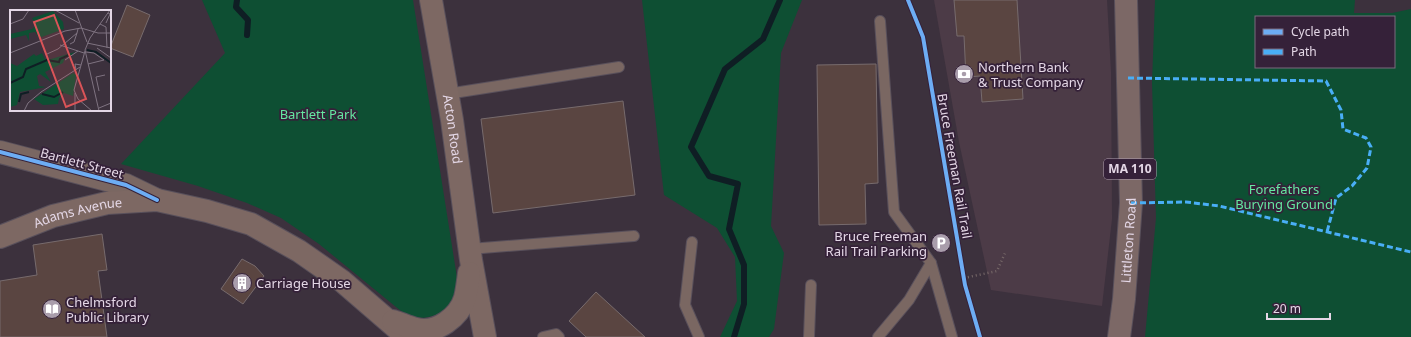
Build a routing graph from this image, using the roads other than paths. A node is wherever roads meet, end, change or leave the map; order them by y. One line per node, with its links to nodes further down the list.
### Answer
1 (431, 0): 5 (main road, Acton Road)
2 (1126, 0): 23 (main road, Littleton Road / MA 110)
3 (880, 21): 12 (lane)
4 (620, 68): 5 (lane)
5 (447, 94): 11 (main road, Acton Road)
6 (0, 152): 7 (street, Bartlett Street)
7 (158, 200): 9 (main road, Adams Avenue); 14 (main road, Bartlett Street)
8 (634, 236): 11 (lane)
9 (0, 237)
10 (692, 242): 19 (lane)
11 (470, 254): 14 (main road, Acton Road); 16 (main road, Acton Road)
12 (931, 263): 21 (lane); 22 (lane)
13 (811, 285): 20 (lane)
14 (383, 317): 15 (main road, Bartlett Street)
15 (407, 337)
16 (486, 337)
17 (543, 337): 18 (lane)
18 (559, 337)
19 (699, 337)
20 (809, 337)
21 (878, 337)
22 (952, 337)
23 (1118, 337)

